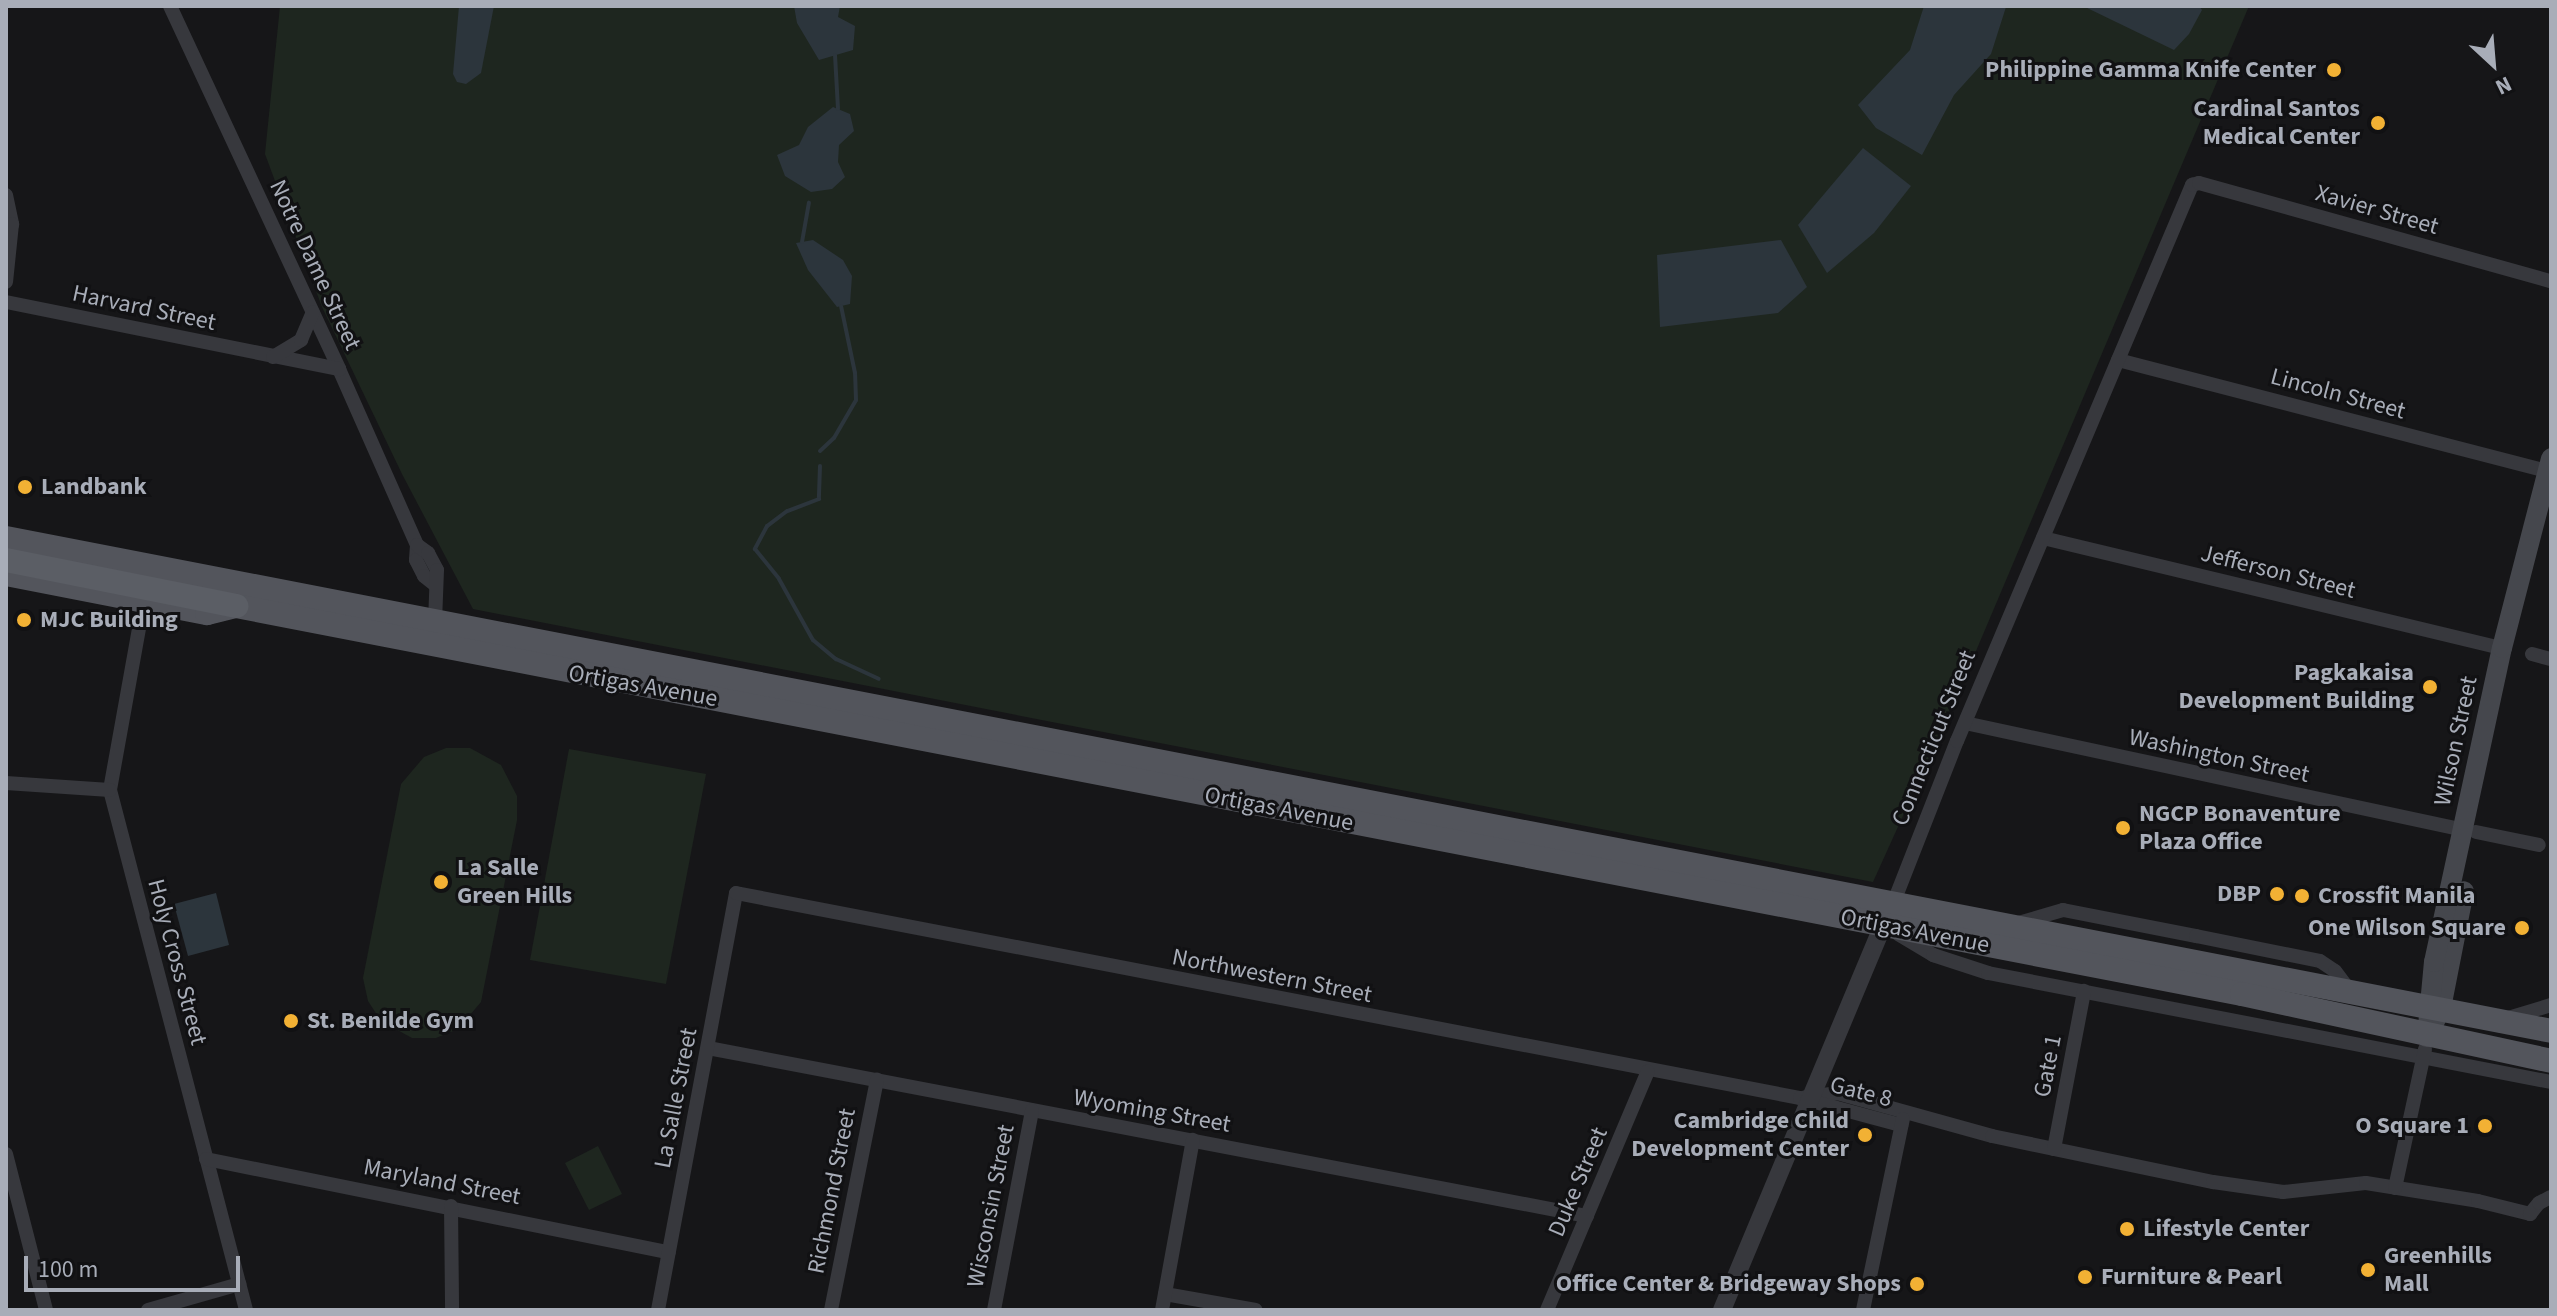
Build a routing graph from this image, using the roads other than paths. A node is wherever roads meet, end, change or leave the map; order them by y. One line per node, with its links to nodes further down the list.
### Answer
1 (170, 6): 7 (street, Notre Dame Street)
2 (2192, 185): 4 (street, Xavier Street); 9 (street, Connecticut Street)
3 (6, 195): 5 (street)
4 (2551, 281)
5 (6, 282)
6 (6, 302): 8 (street, Harvard Street)
7 (313, 312): 8 (street); 10 (street, Notre Dame Street)
8 (273, 357): 10 (street, Harvard Street)
9 (2118, 360): 11 (street, Lincoln Street); 14 (street, Connecticut Street)
10 (339, 369): 18 (street, Notre Dame Street)
11 (2549, 464): 20 (main road, Wilson Street)
12 (2551, 497): 26 (main road, Wilson Street)
13 (6, 538): 18 (main road, Ortigas Avenue)
14 (2043, 538): 20 (street, Jefferson Street); 23 (street, Connecticut Street)
15 (6, 560): 17 (highway)
16 (6, 574): 17 (main road, Ortigas Avenue)
17 (236, 606): 29 (main road, Ortigas Avenue)
18 (435, 622): 29 (main road, Ortigas Avenue)
19 (140, 623): 25 (street, Holy Cross Street)
20 (2502, 648): 26 (main road, Wilson Street)
21 (2532, 654): 22 (street)
22 (2551, 659)
23 (1965, 723): 26 (street, Washington Street); 29 (street, Connecticut Street)
24 (6, 783): 25 (street)
25 (110, 790): 47 (street, Holy Cross Street)
26 (2470, 831): 27 (street, Washington Street); 32 (main road, Wilson Street); 32 (main road, Wilson Street)
27 (2539, 845)
28 (736, 893): 36 (street, La Salle Street); 38 (street, Northwestern Street)
29 (1888, 914): 30 (street); 32 (main road, Ortigas Avenue); 35 (main road, Ortigas Avenue); 41 (street, Connecticut Street)
30 (2084, 991): 35 (street); 45 (street, Gate 1)
31 (2551, 1005): 33 (street)
32 (2434, 1006): 33 (main road, Ortigas Avenue); 35 (main road, Wilson Street)
33 (2501, 1021): 34 (main road, Ortigas Avenue)
34 (2551, 1031)
35 (2425, 1047): 37 (main road, Ortigas Avenue); 40 (street); 48 (street)
36 (708, 1048): 39 (street, Wyoming Street); 52 (street, La Salle Street)
37 (2551, 1061)
38 (1648, 1071): 41 (street, Northwestern Street); 51 (street, Duke Street)
39 (877, 1080): 42 (street, Wyoming Street); 60 (street, Richmond Street)
40 (2551, 1082)
41 (1808, 1099): 43 (street, Gate 8); 65 (street, Connecticut Street)
42 (1032, 1111): 44 (street, Wyoming Street); 61 (street, Wisconsin Street)
43 (1903, 1118): 45 (street, Gate 8); 66 (street)
44 (1193, 1140): 51 (street, Wyoming Street); 54 (street)
45 (2054, 1149): 48 (street, Gate 8)
46 (6, 1154): 55 (street)
47 (206, 1159): 50 (street, Maryland Street); 53 (street, Holy Cross Street)
48 (2395, 1188): 49 (street, Gate 8)
49 (2551, 1197)
50 (451, 1206): 52 (street, Maryland Street); 58 (street)
51 (1587, 1216): 64 (street, Duke Street)
52 (669, 1252): 59 (street, La Salle Street)
53 (239, 1284): 56 (street); 57 (street, Holy Cross Street)
54 (1165, 1294): 62 (street); 63 (street)
55 (46, 1310)
56 (148, 1310)
57 (246, 1310)
58 (452, 1310)
59 (658, 1310)
60 (831, 1310)
61 (994, 1310)
62 (1162, 1310)
63 (1256, 1310)
64 (1547, 1310)
65 (1722, 1310)
66 (1863, 1310)

